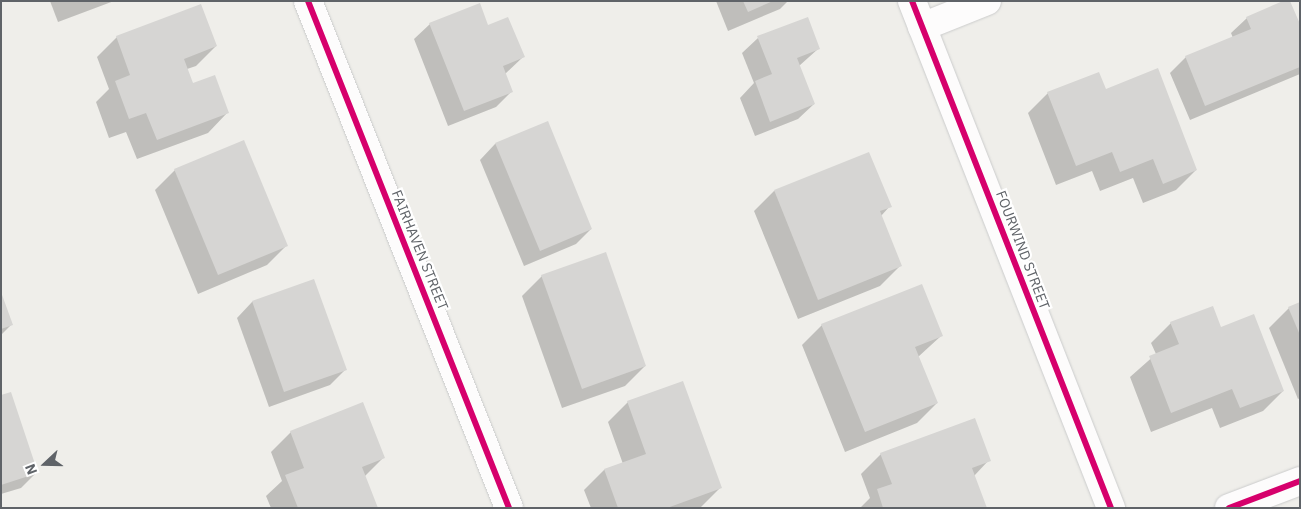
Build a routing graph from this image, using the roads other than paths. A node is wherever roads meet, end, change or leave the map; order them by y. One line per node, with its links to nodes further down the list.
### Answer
1 (308, 1): 6 (street, FAIRHAVEN STREET)
2 (912, 1): 4 (street, FOURWIND STREET)
3 (987, 1): 4 (street)
4 (922, 27): 7 (street, FOURWIND STREET)
5 (1300, 481): 8 (street)
6 (509, 508)
7 (1111, 508)
8 (1229, 508)

